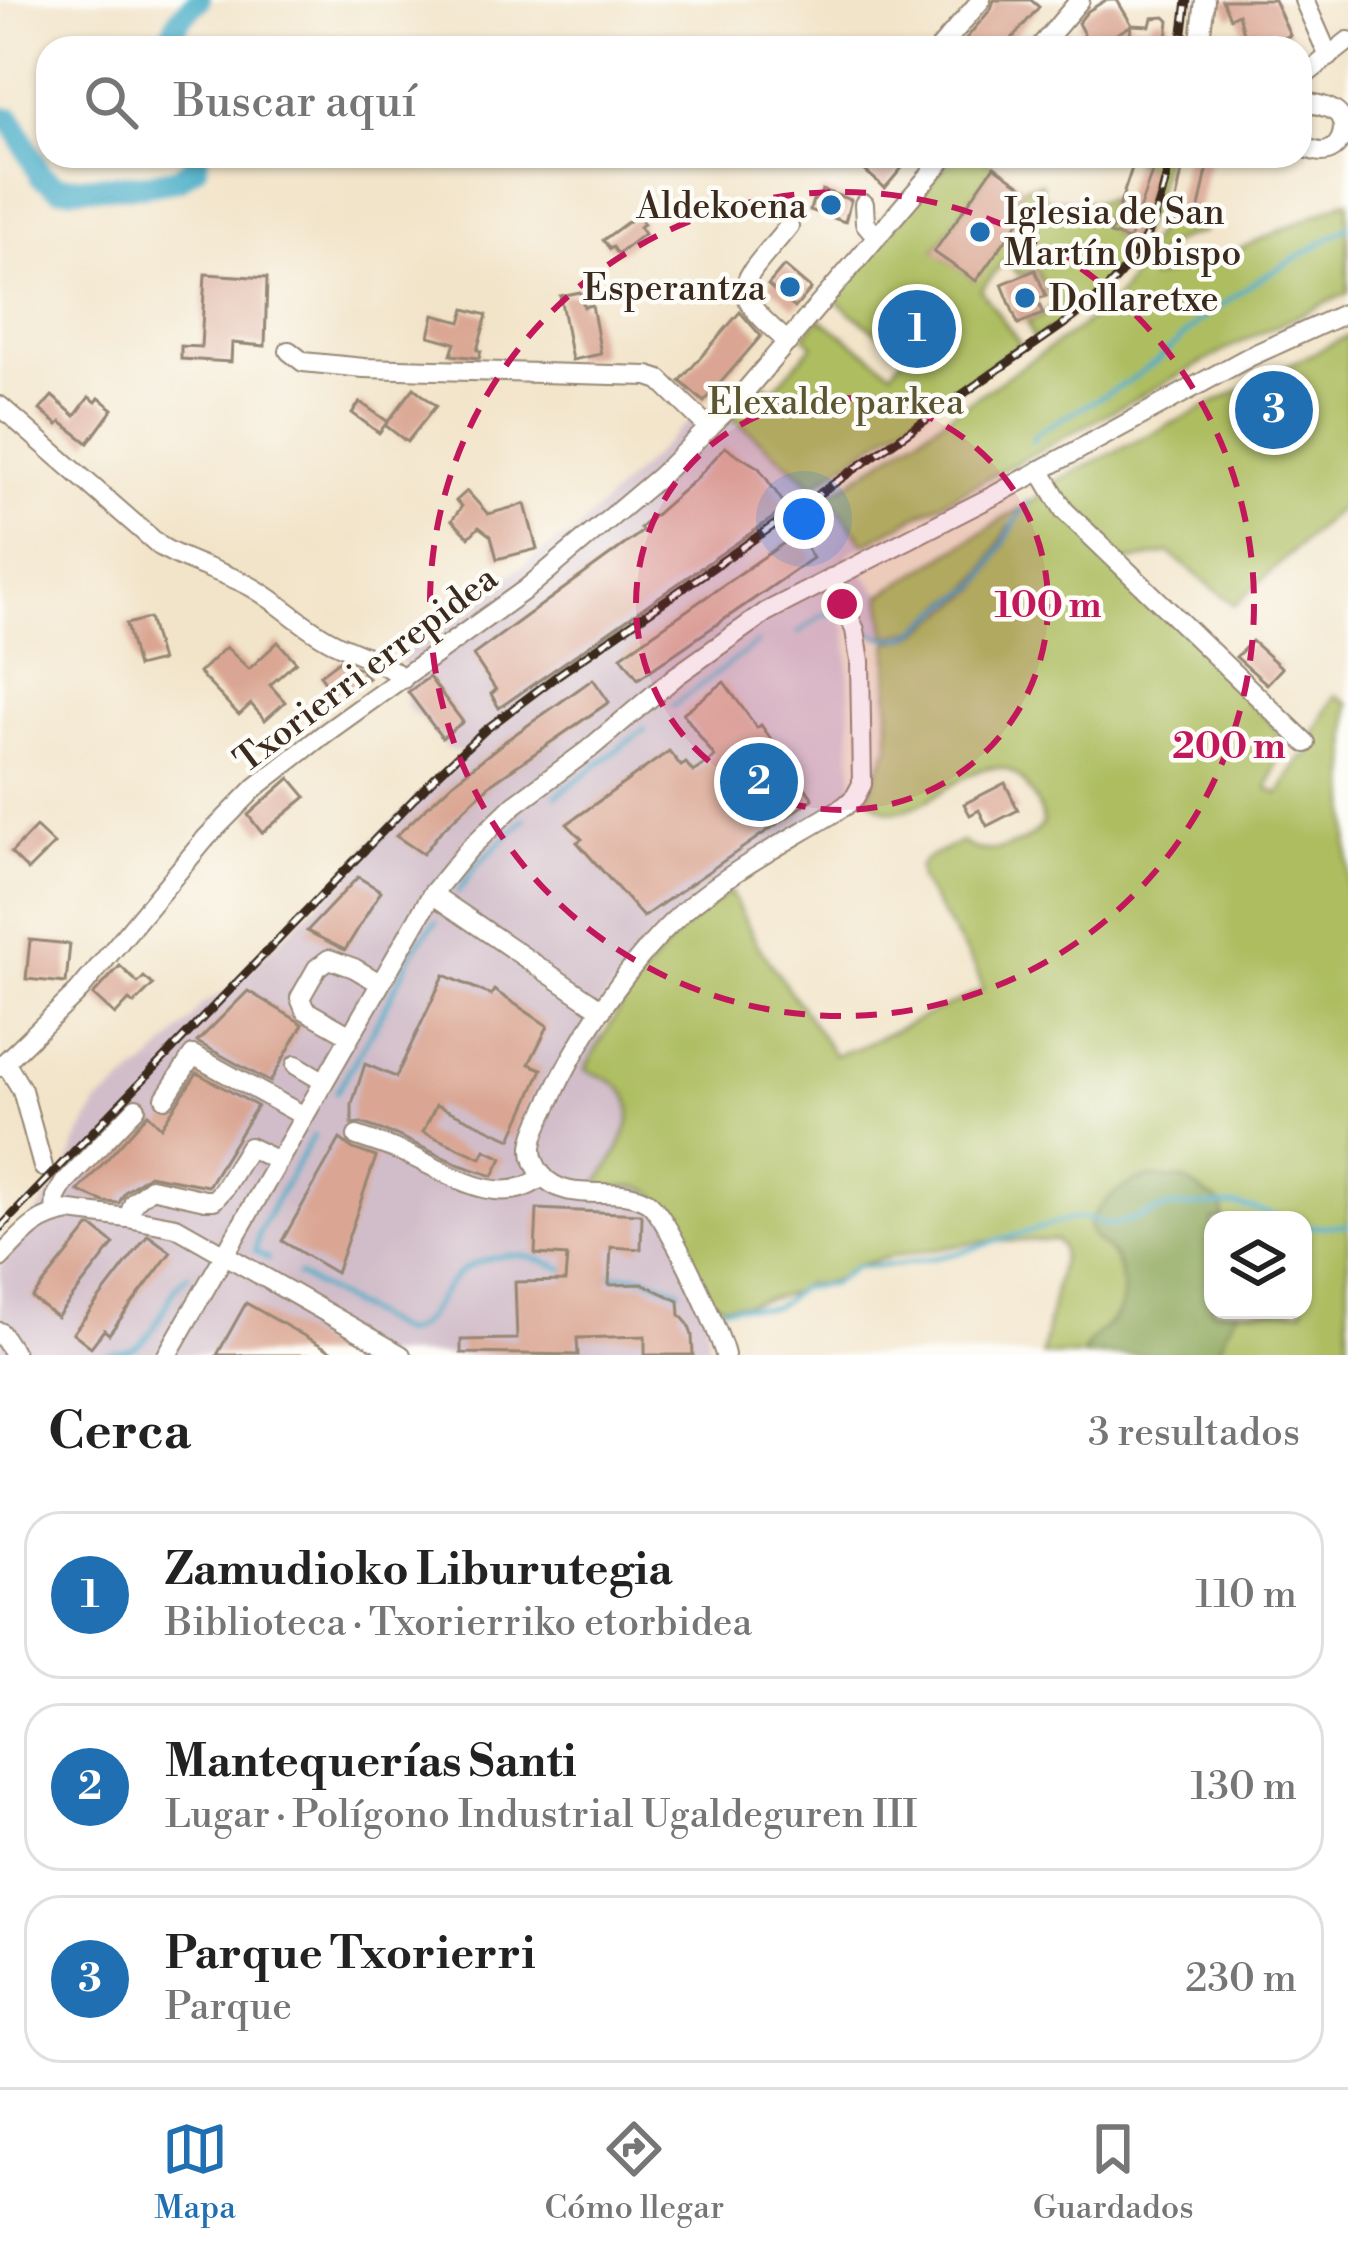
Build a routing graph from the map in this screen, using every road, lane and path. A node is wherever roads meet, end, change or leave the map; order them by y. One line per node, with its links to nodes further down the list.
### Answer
1 (981, 0): 5 (street)
2 (1080, 0): 6 (street)
3 (1205, 0): 7 (street)
4 (1304, 0): 9 (street)
5 (950, 36)
6 (1049, 36)
7 (1200, 36)
8 (1348, 41): 9 (street)
9 (1329, 57): 10 (street); 11 (street)
10 (1312, 68)
11 (1335, 109): 12 (street)
12 (1346, 135): 13 (street)
13 (1312, 150)
14 (936, 168): 17 (street, Txorierri errepidea)
15 (864, 204): 17 (street)
16 (789, 226): 19 (street)
17 (876, 236): 19 (street, Txorierri errepidea)
18 (1348, 311): 23 (street)
19 (788, 342): 22 (street, Txorierri errepidea)
20 (289, 351): 22 (street)
21 (0, 406): 25 (street)
22 (709, 428): 25 (street, Txorierri errepidea)
23 (1040, 470): 24 (street); 26 (street)
24 (831, 578): 27 (street); 29 (street)
25 (403, 679): 31 (street, Txorierri errepidea)
26 (1306, 743)
27 (432, 894): 28 (street); 29 (street)
28 (379, 982): 30 (street); 30 (street)
29 (602, 1010): 40 (street)
30 (349, 1035): 33 (street)
31 (3, 1064): 39 (street)
32 (296, 1065): 33 (street)
33 (323, 1081): 36 (street)
34 (165, 1097): 36 (street)
35 (136, 1108): 41 (street)
36 (304, 1116): 38 (street)
37 (357, 1136): 40 (street)
38 (278, 1161): 42 (street); 43 (street)
39 (43, 1167)
40 (543, 1176): 49 (street)
41 (55, 1213): 42 (street); 44 (street)
42 (128, 1217): 43 (street)
43 (226, 1254): 47 (street); 48 (street)
44 (0, 1258)
45 (1, 1334): 46 (street)
46 (15, 1355)
47 (167, 1355)
48 (401, 1355)
49 (725, 1355)

